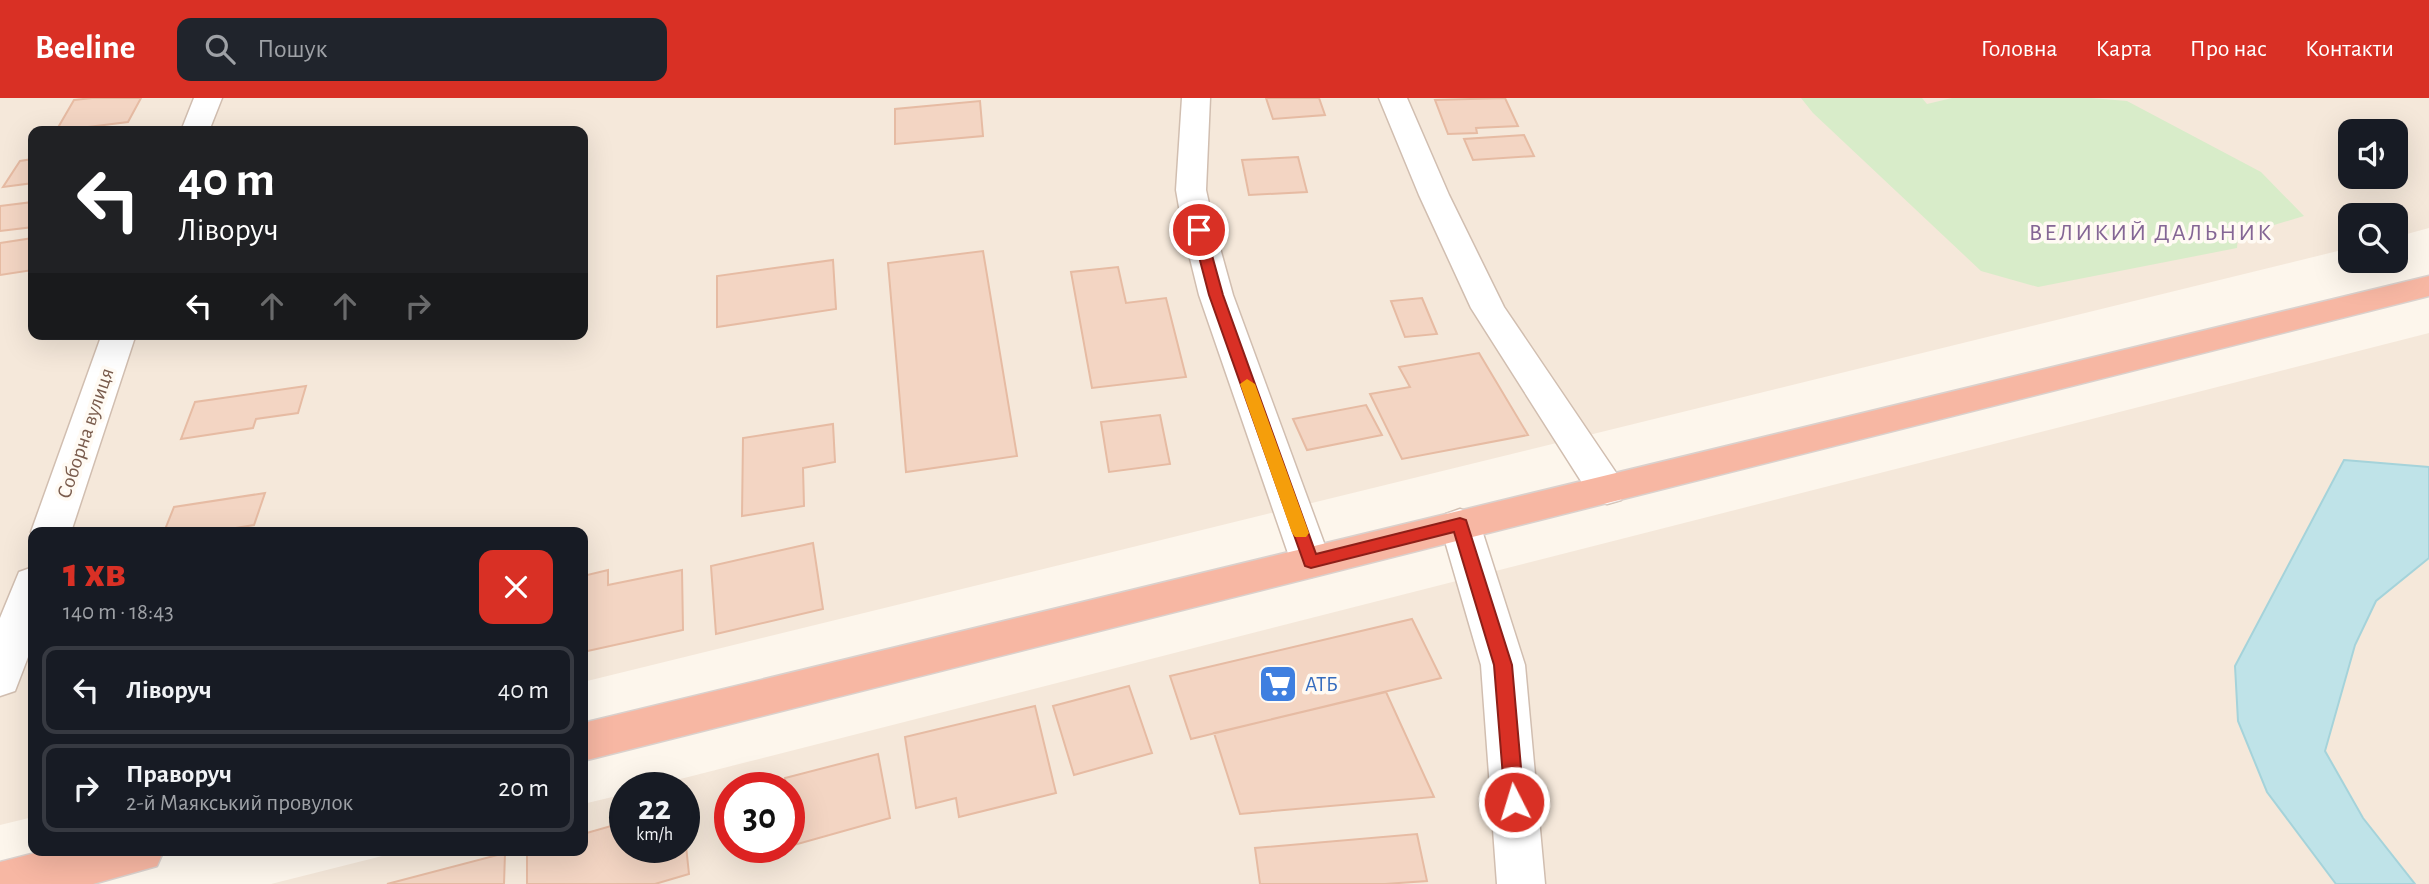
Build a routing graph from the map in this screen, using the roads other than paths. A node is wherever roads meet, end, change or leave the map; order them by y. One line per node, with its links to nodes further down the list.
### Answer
1 (208, 98): 4 (street)
2 (1195, 98): 10 (street)
3 (1394, 98): 7 (street)
4 (197, 126)
5 (2429, 286): 7 (highway)
6 (117, 340): 9 (street, Соборна вулиця)
7 (1607, 490): 8 (highway)
8 (1460, 524): 10 (highway); 16 (street)
9 (53, 527)
10 (1311, 562): 13 (highway)
11 (28, 597): 12 (street)
12 (0, 678)
13 (588, 741)
14 (116, 856): 15 (highway)
15 (3, 884)
16 (1521, 884)

